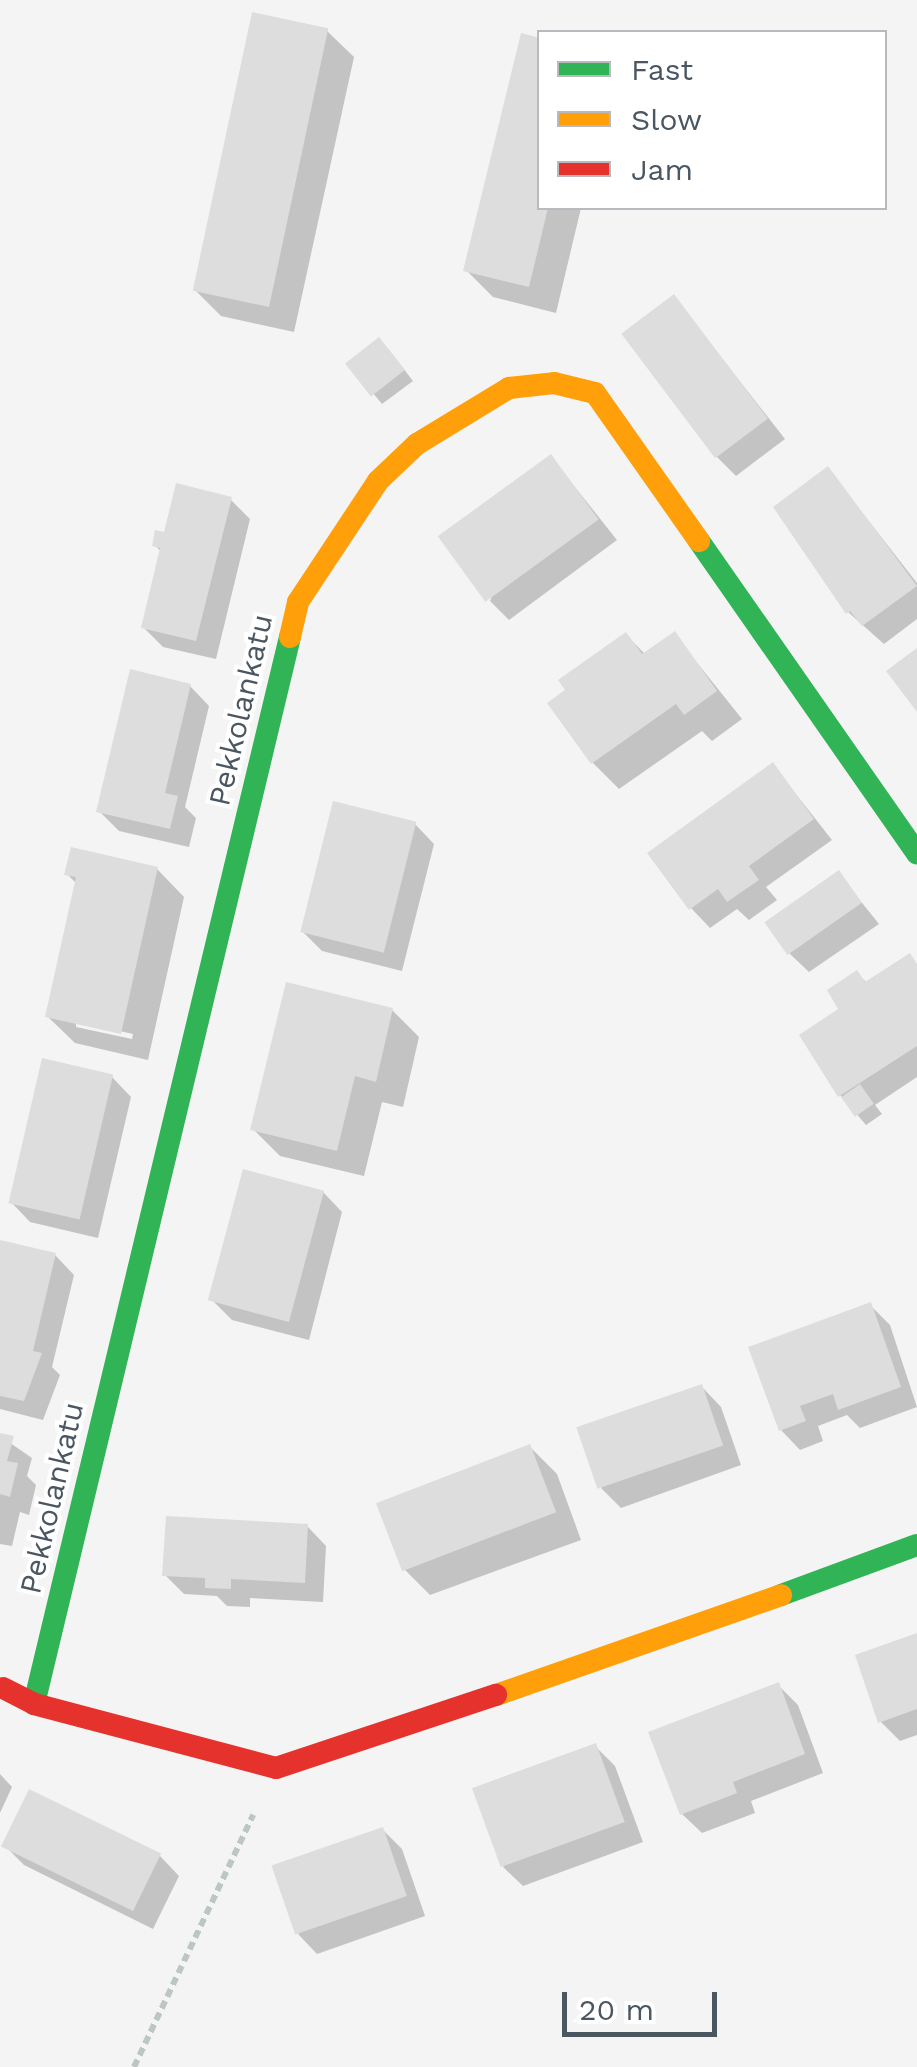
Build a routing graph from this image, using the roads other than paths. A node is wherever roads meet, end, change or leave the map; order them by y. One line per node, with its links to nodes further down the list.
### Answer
1 (917, 853): 4 (street, Pekkolankatu)
2 (917, 1545): 4 (street)
3 (0, 1686): 4 (street)
4 (34, 1704)

